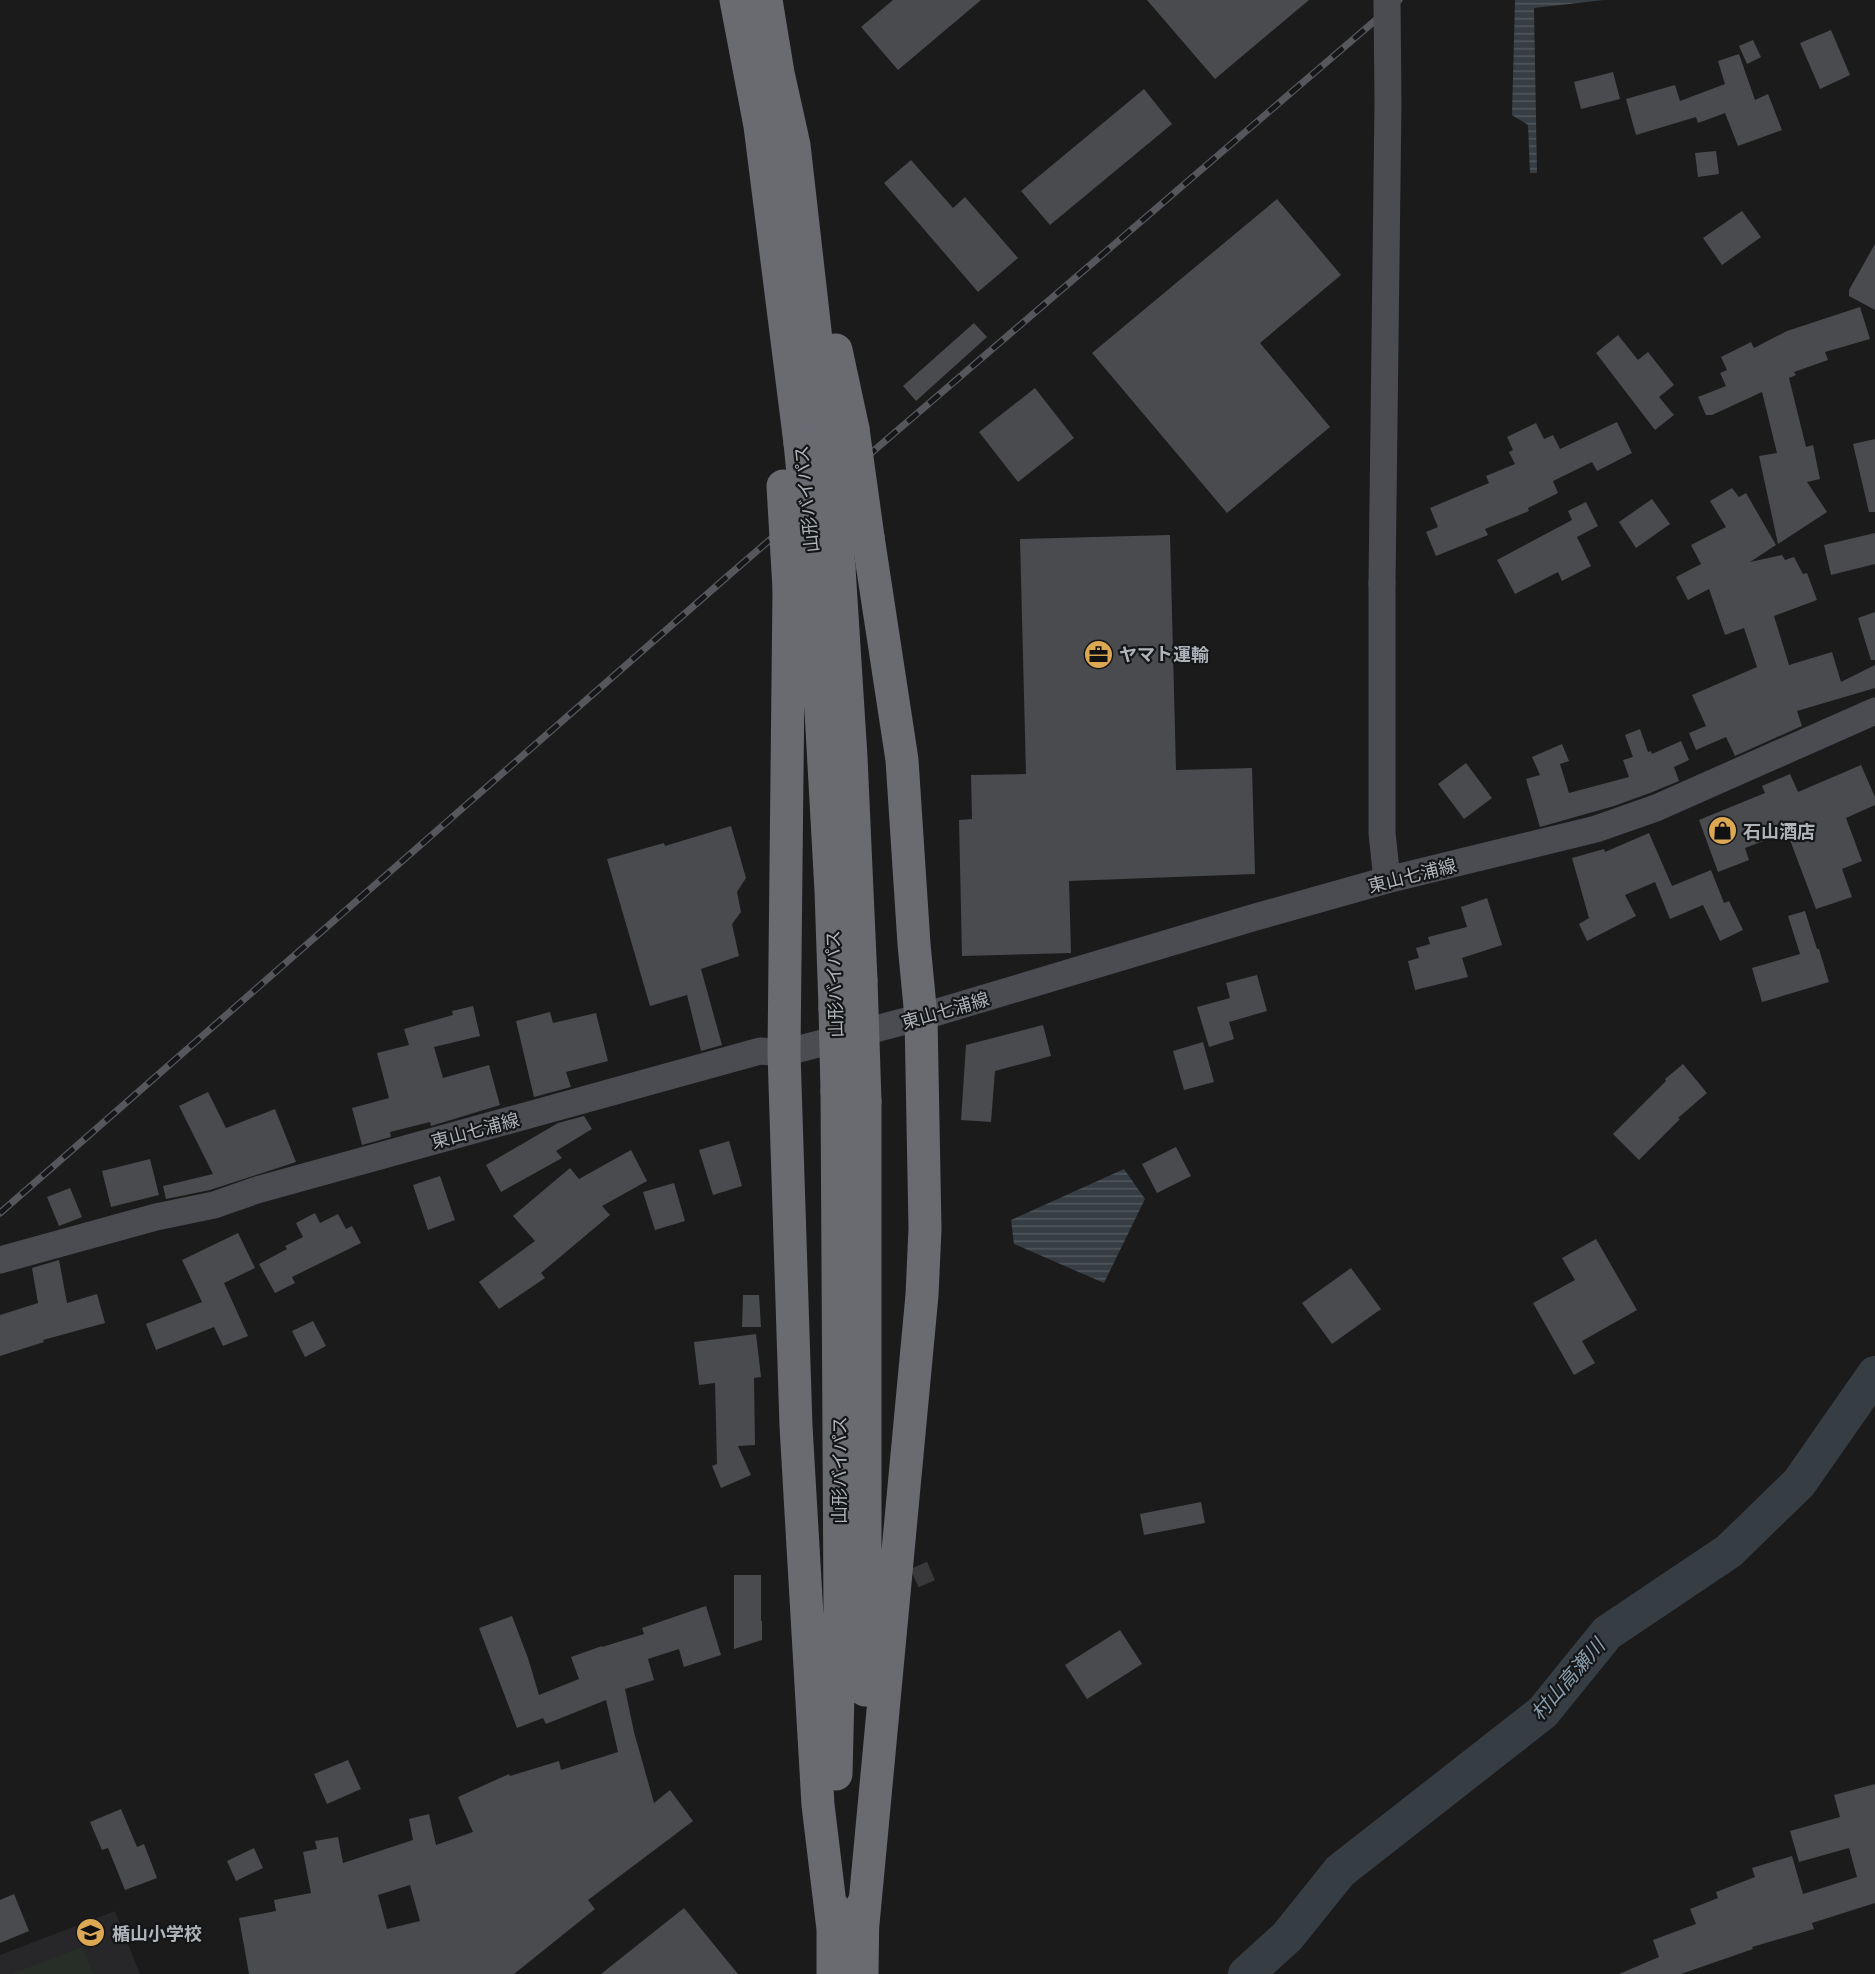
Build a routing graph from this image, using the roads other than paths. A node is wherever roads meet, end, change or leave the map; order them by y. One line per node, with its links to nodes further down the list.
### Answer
1 (736, 0): 4 (highway, 山形バイパス)
2 (766, 0): 4 (highway, 山形バイパス)
3 (1387, 0): 7 (main road, bridge)
4 (815, 440): 5 (highway, 山形バイパス, bridge); 5 (highway, bridge); 8 (highway, bridge)
5 (814, 581): 9 (highway); 10 (highway, 山形バイパス, bridge); 10 (highway, 山形バイパス, bridge)
6 (1875, 711): 7 (main road, 東山七浦線)
7 (1387, 880): 8 (main road, 東山七浦線)
8 (921, 1017): 9 (main road, 東山七浦線); 12 (highway)
9 (784, 1053): 11 (main road, 東山七浦線); 12 (highway)
10 (851, 1096): 12 (highway, 山形バイパス)
11 (0, 1260)
12 (848, 1927): 13 (highway, 山形バイパス); 14 (highway, 山形バイパス)
13 (833, 1974)
14 (862, 1974)

